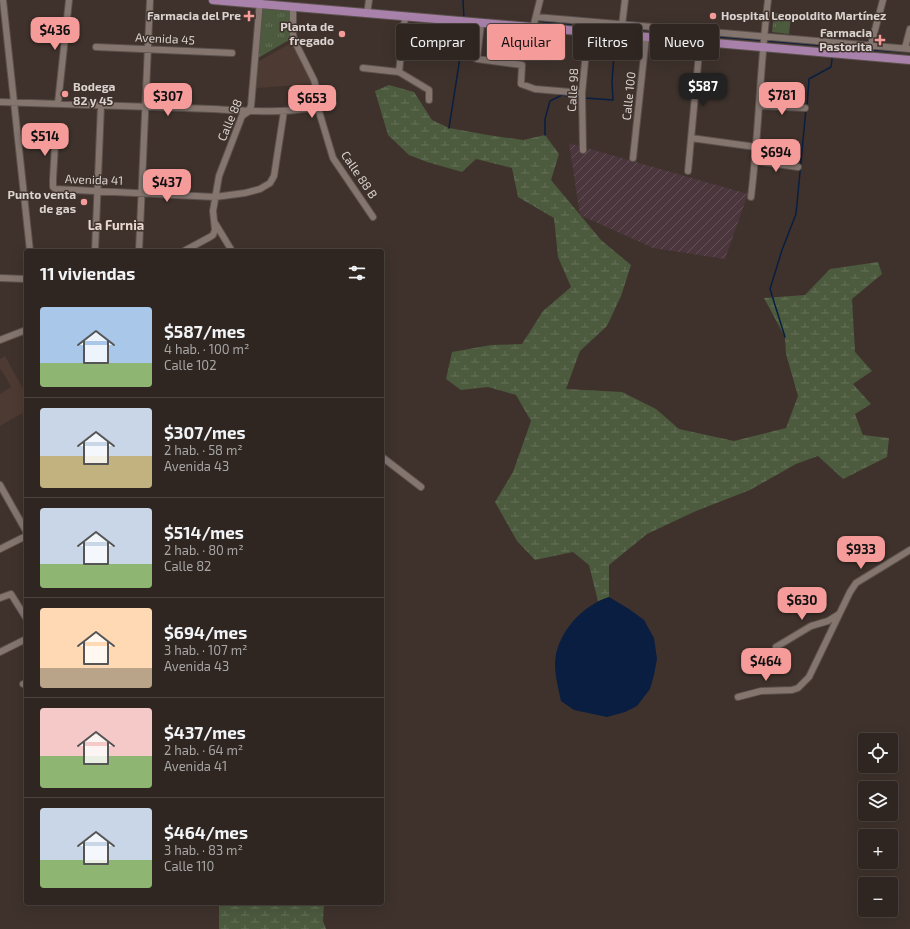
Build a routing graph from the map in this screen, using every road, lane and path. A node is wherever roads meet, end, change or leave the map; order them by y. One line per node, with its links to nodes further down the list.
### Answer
1 (3, 0): 27 (street)
2 (69, 0): 45 (street)
3 (150, 0): 33 (street)
4 (213, 0): 10 (main road)
5 (369, 0): 12 (street)
6 (540, 0): 14 (street)
7 (625, 0): 19 (street)
8 (768, 0): 25 (street)
9 (883, 0): 29 (street)
10 (260, 2): 11 (main road); 53 (street, Calle 88)
11 (293, 7): 12 (main road); 50 (street, Calle 88 B)
12 (367, 14): 13 (main road)
13 (405, 17): 15 (main road); 40 (street)
14 (536, 17): 17 (street); 18 (street)
15 (481, 24): 16 (main road); 41 (street)
16 (487, 24)
17 (534, 24)
18 (611, 24)
19 (622, 24)
20 (910, 29): 32 (street)
21 (719, 33): 25 (street)
22 (642, 37): 23 (main road)
23 (646, 37): 24 (main road); 58 (street, Calle 100)
24 (650, 37)
25 (764, 37): 29 (street); 31 (street)
26 (0, 41): 27 (street)
27 (8, 42): 44 (street)
28 (719, 43): 31 (main road)
29 (871, 45): 32 (street); 35 (street)
30 (96, 47): 33 (street, Avenida 45)
31 (764, 47): 35 (main road); 48 (street)
32 (907, 48)
33 (147, 50): 34 (street, Avenida 45); 49 (street)
34 (232, 53)
35 (868, 56): 38 (main road)
36 (585, 60): 41 (street, Calle 98)
37 (698, 60): 55 (street)
38 (910, 60)
39 (363, 68): 40 (street)
40 (399, 72): 42 (street)
41 (582, 93): 57 (street, Calle 98)
42 (429, 100)
43 (0, 102): 44 (street)
44 (14, 102): 45 (street); 68 (street)
45 (58, 103): 47 (street)
46 (333, 103): 50 (street)
47 (101, 105): 49 (street); 62 (street)
48 (760, 106): 51 (street); 56 (street)
49 (145, 107): 53 (street); 63 (street)
50 (318, 108): 52 (street); 66 (street, Calle 88 B)
51 (805, 108)
52 (284, 111): 53 (street); 64 (street, Avenida 41)
53 (248, 112): 64 (street, Calle 88)
54 (56, 127): 62 (street, Avenida 41)
55 (691, 138): 56 (street); 61 (street)
56 (756, 146): 59 (street)
57 (583, 150)
58 (633, 158)
59 (756, 161): 60 (street); 65 (street)
60 (798, 167)
61 (688, 171)
62 (97, 192): 63 (street, Avenida 41); 69 (street)
63 (142, 192): 64 (street, Avenida 41); 70 (street)
64 (215, 197): 67 (street, Calle 88)
65 (751, 197)
66 (374, 217)
67 (215, 223): 71 (street, Calle 88); 72 (street, Calle 88)
68 (30, 249)
69 (95, 249)
70 (139, 249)
71 (188, 249)
72 (231, 249)
73 (0, 278): 74 (street)
74 (24, 279)
75 (24, 331): 76 (street)
76 (0, 340)
77 (384, 459): 79 (street)
78 (0, 485): 80 (street)
79 (421, 487)
80 (24, 527)
81 (24, 537): 82 (street)
82 (0, 549)
83 (910, 550): 86 (street)
84 (0, 598): 85 (street)
85 (24, 614)
86 (839, 614): 88 (street); 90 (street)
87 (24, 640): 89 (street)
88 (776, 647)
89 (0, 652)
90 (738, 697)

